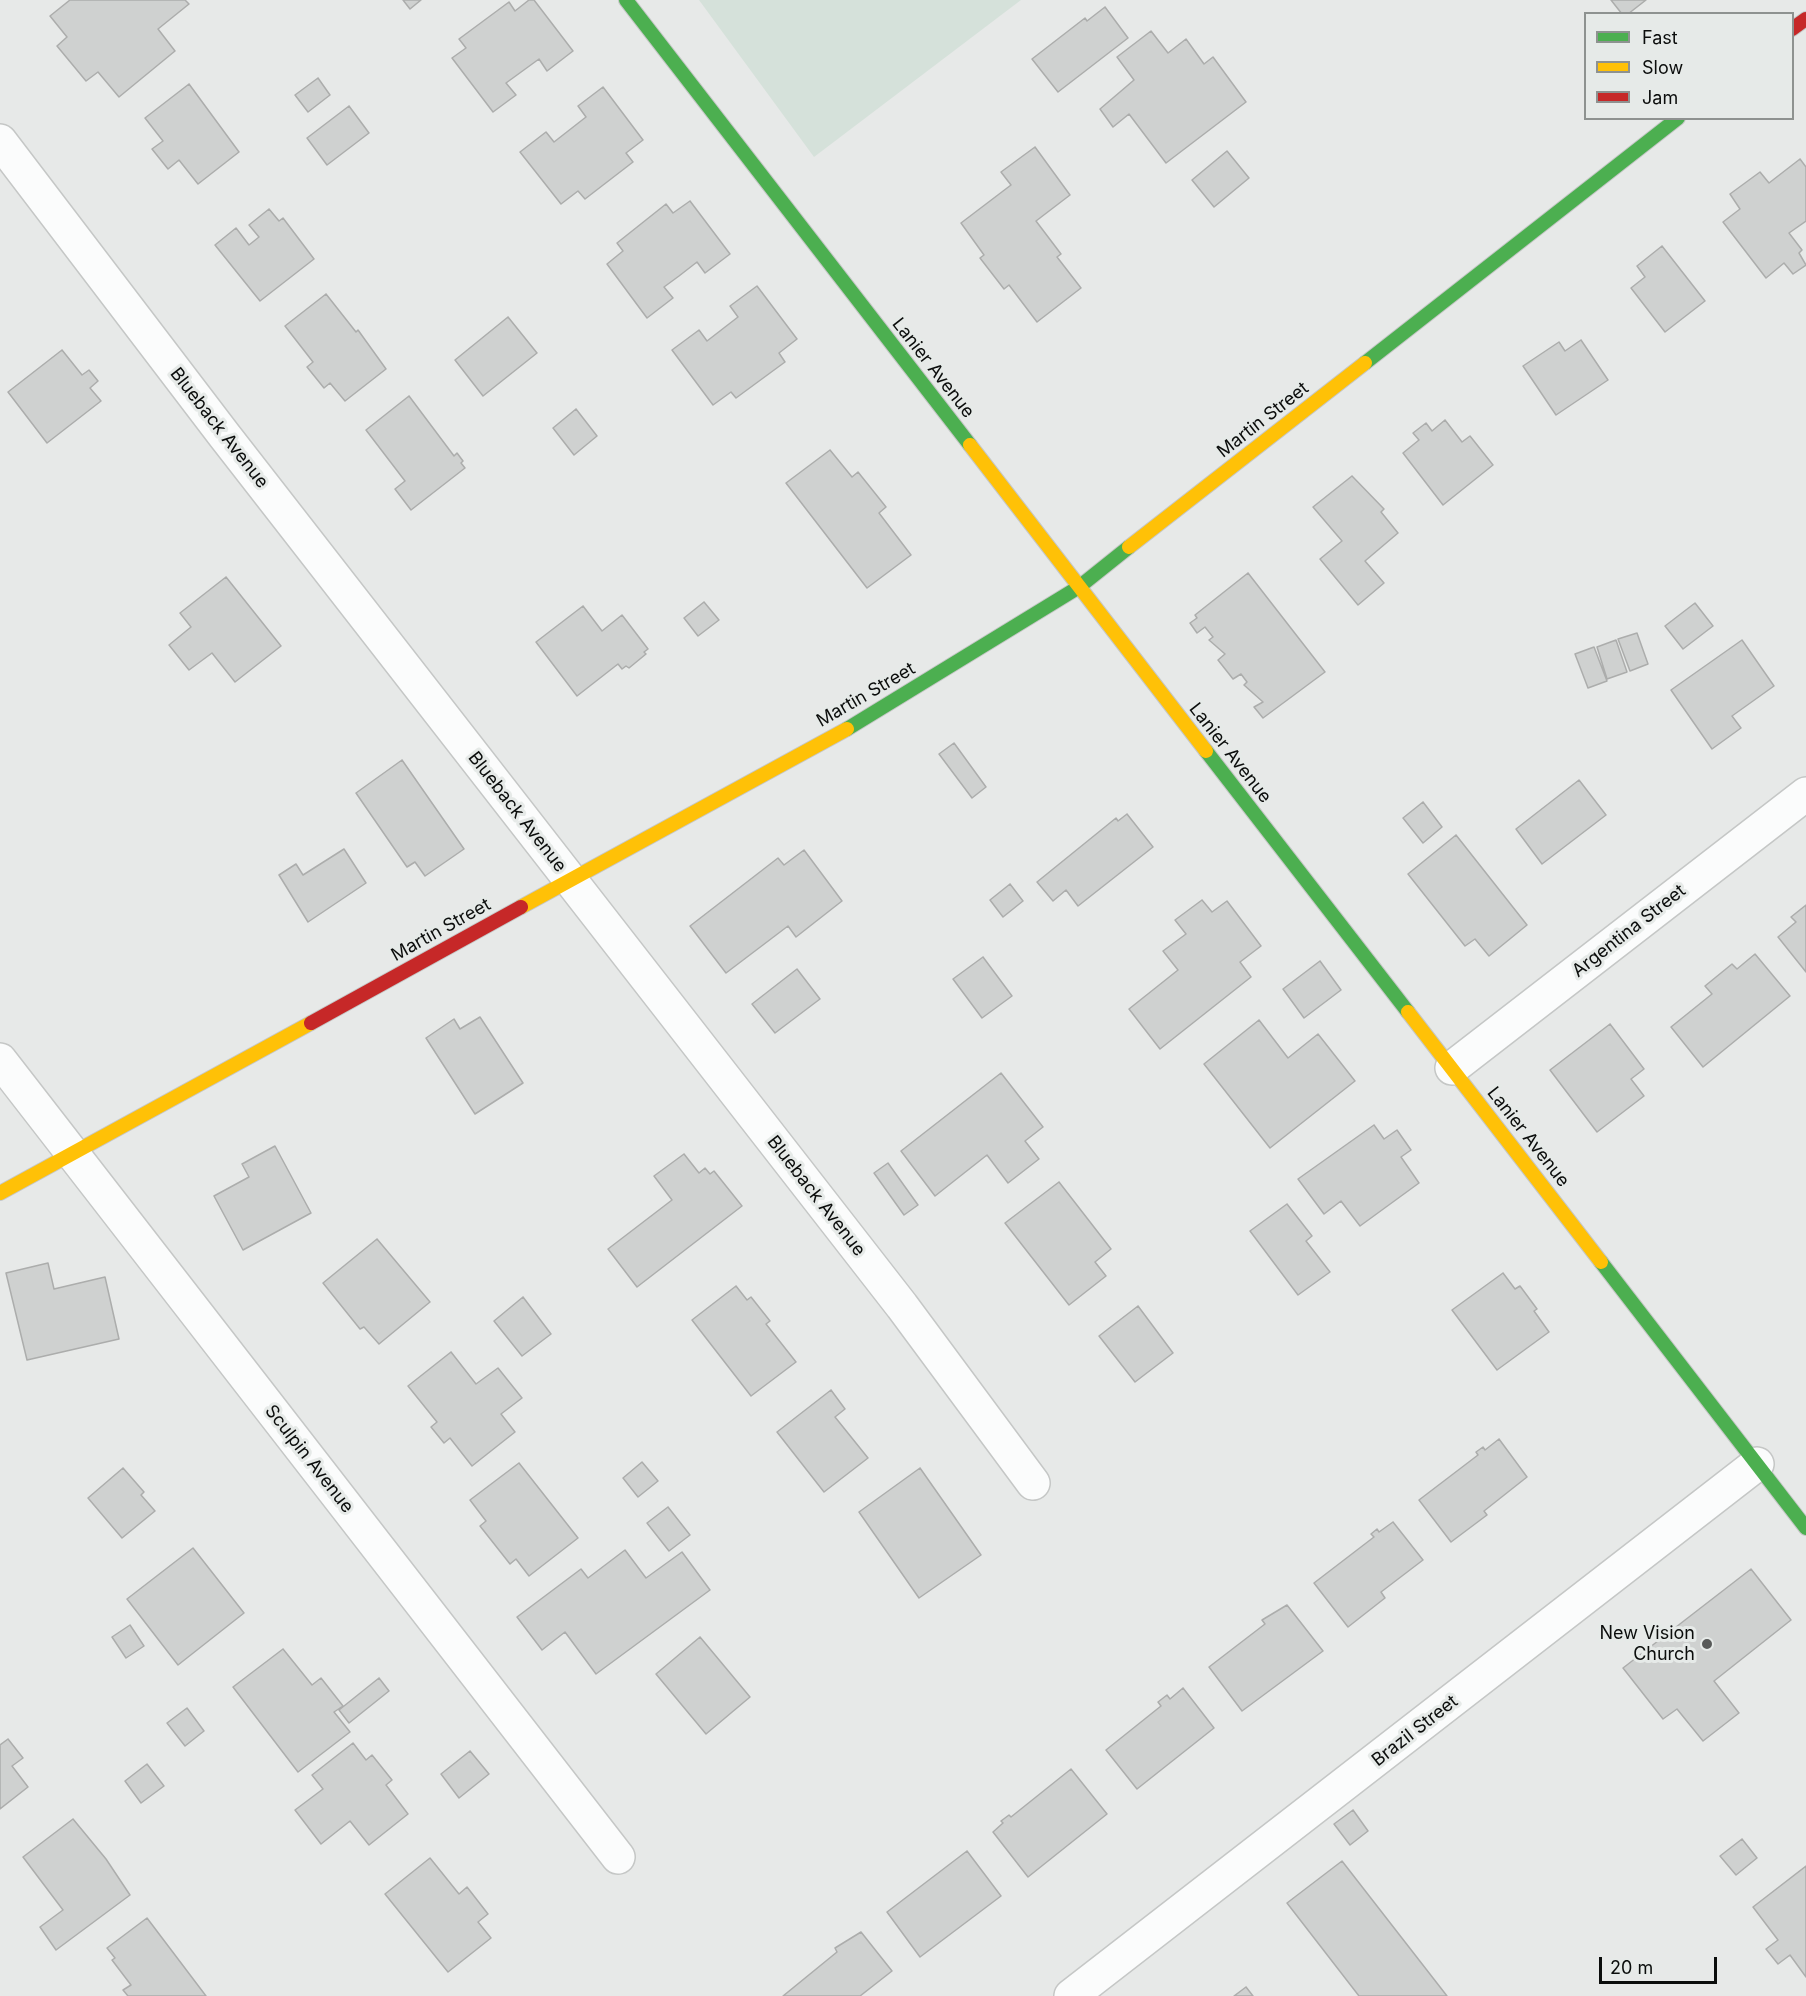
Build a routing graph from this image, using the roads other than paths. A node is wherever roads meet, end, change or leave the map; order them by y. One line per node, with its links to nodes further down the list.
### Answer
1 (626, 0): 4 (street, Lanier Avenue)
2 (1675, 120): 4 (street, Martin Street)
3 (0, 141): 6 (street, Blueback Avenue)
4 (1079, 587): 6 (street, Martin Street); 8 (street, Lanier Avenue)
5 (1806, 794): 8 (street, Argentina Street)
6 (569, 880): 9 (street, Martin Street); 12 (street, Blueback Avenue)
7 (0, 1060): 9 (street, Sculpin Avenue)
8 (1452, 1068): 11 (street, Lanier Avenue)
9 (73, 1154): 10 (street, Martin Street); 14 (street, Sculpin Avenue)
10 (0, 1193)
11 (1757, 1464): 13 (street, Lanier Avenue); 15 (street, Brazil Street)
12 (1033, 1483)
13 (1806, 1528)
14 (618, 1857)
15 (1071, 1996)

